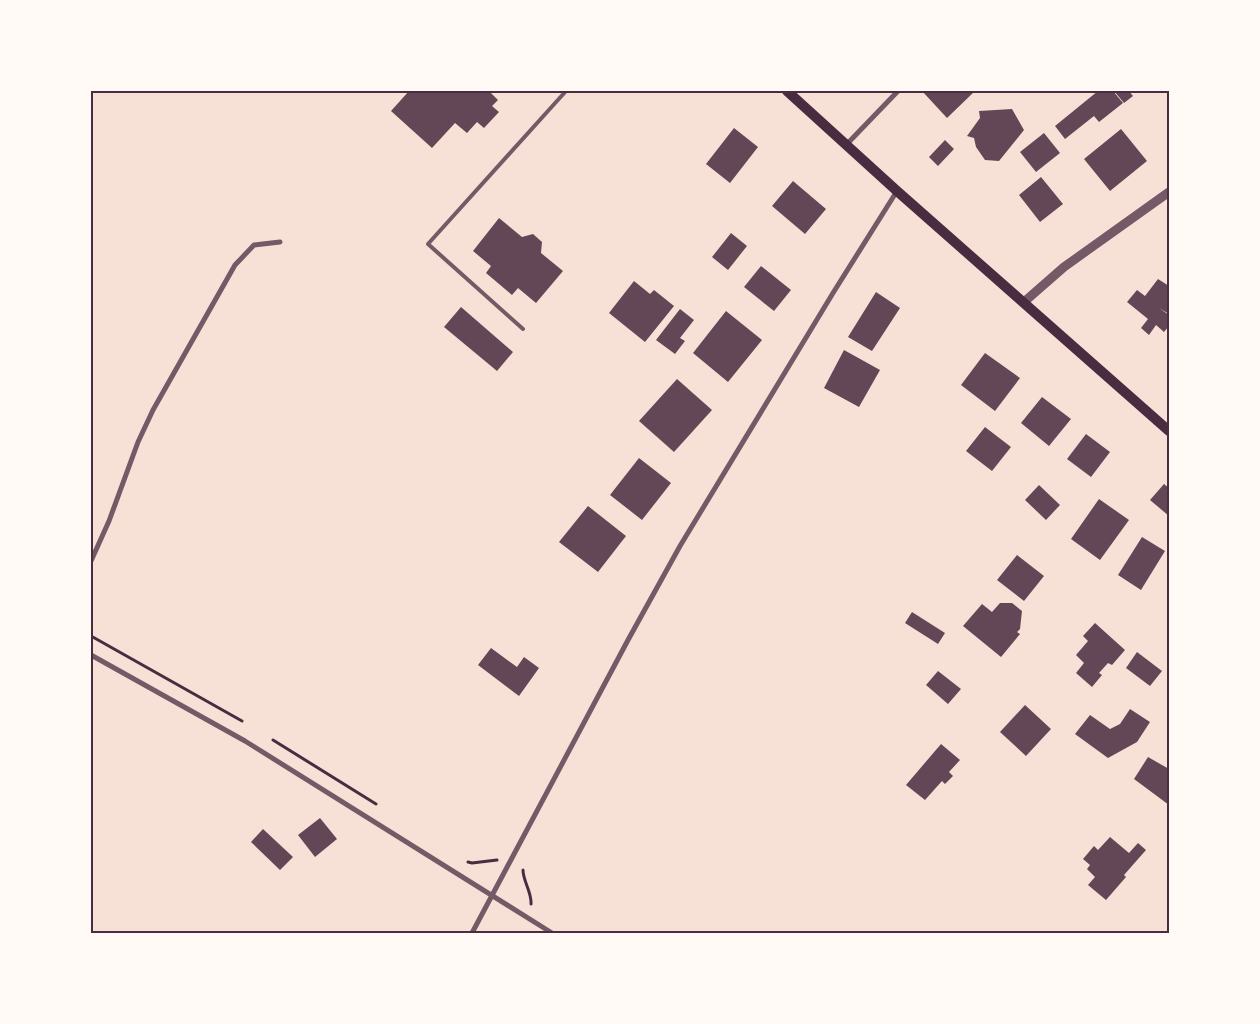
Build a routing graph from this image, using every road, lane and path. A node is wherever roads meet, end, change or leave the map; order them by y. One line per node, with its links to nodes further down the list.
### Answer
1 (566, 91): 9 (lane)
2 (787, 91): 4 (main road)
3 (898, 91): 4 (street)
4 (846, 145): 5 (main road)
5 (897, 191): 8 (main road); 14 (street)
6 (1169, 192): 8 (street)
7 (280, 242): 11 (street)
8 (1024, 302): 10 (main road)
9 (523, 329)
10 (1169, 431)
11 (91, 561)
12 (91, 655): 14 (street)
13 (525, 866): 15 (path)
14 (492, 896): 16 (street); 17 (street)
15 (532, 904)
16 (472, 933)
17 (552, 933)

